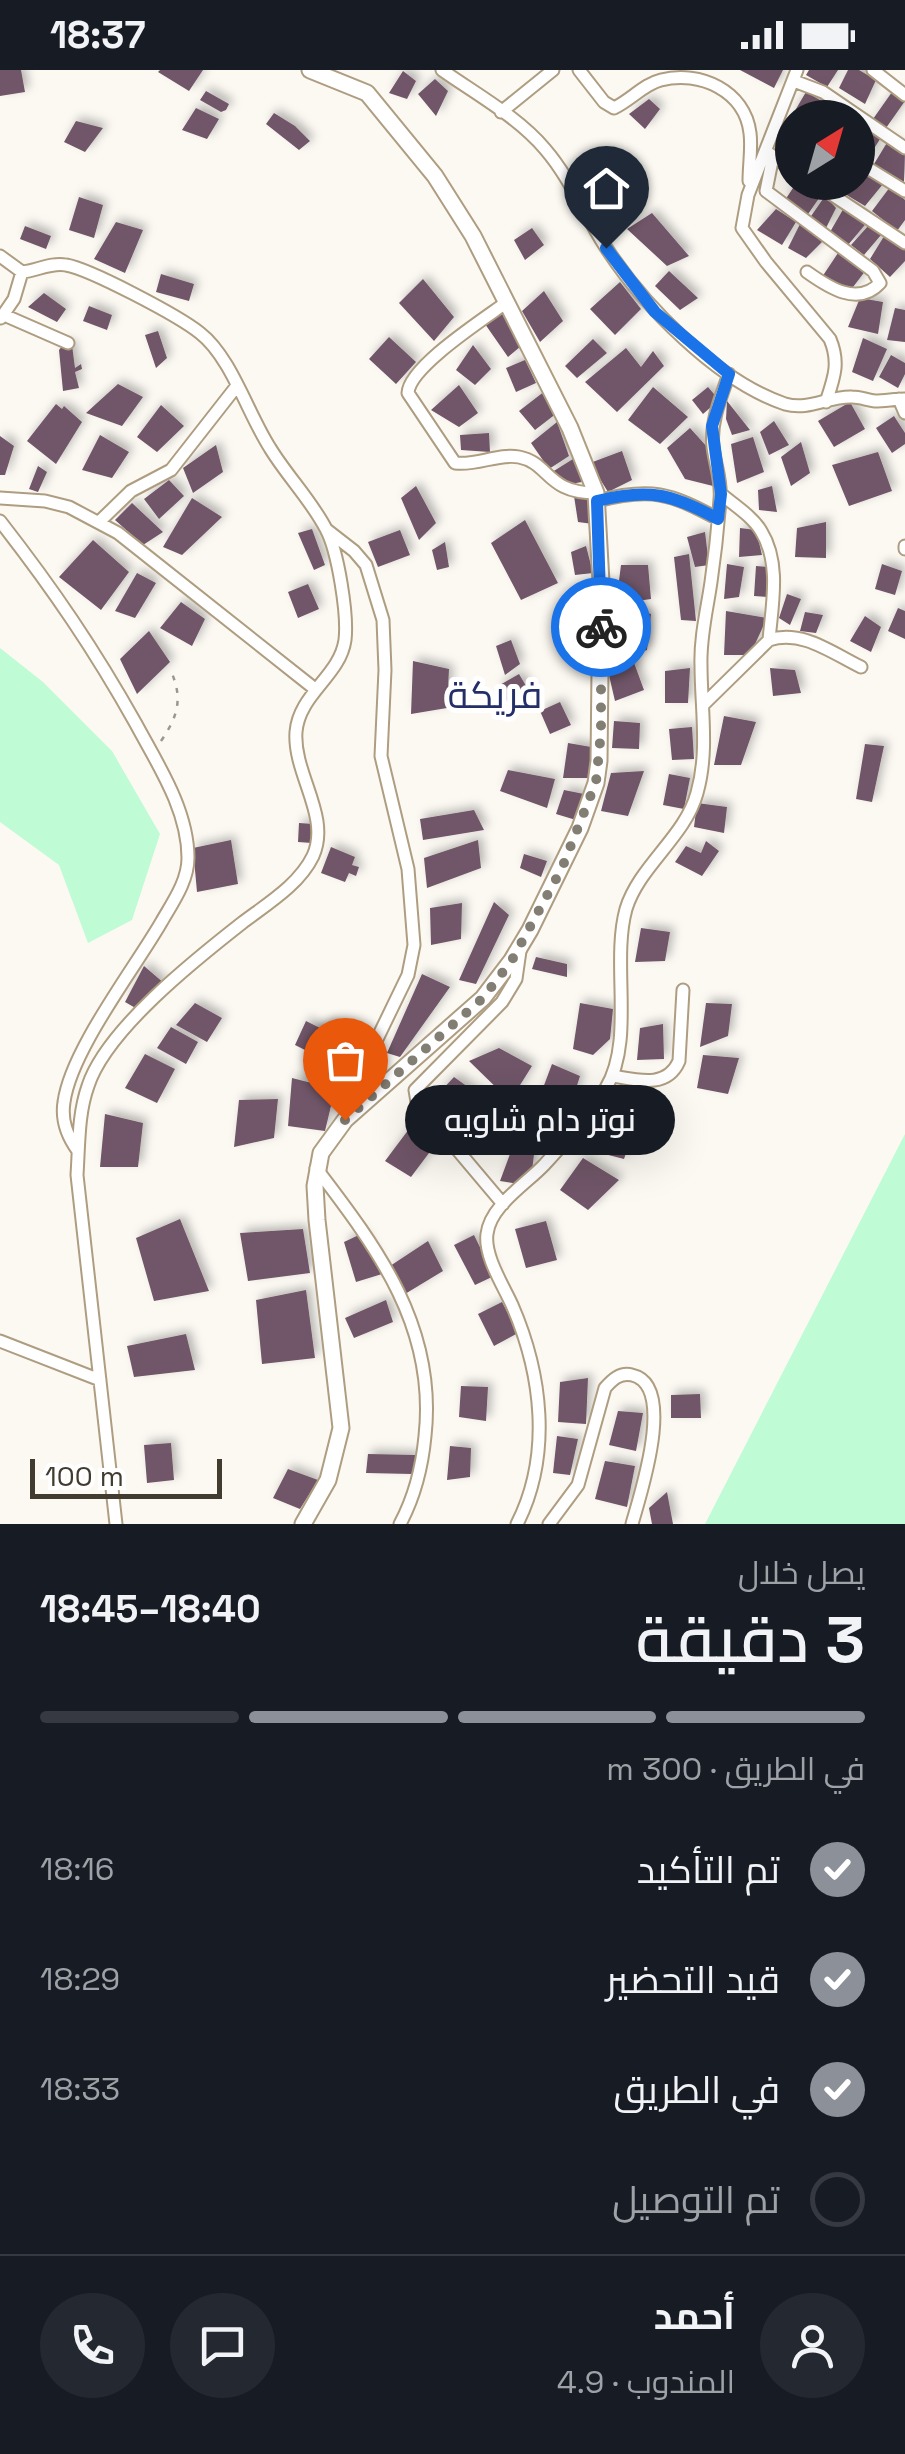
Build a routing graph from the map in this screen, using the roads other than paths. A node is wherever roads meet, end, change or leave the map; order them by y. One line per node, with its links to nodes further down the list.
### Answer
1 (310, 70): 9 (street)
2 (342, 70): 9 (street)
3 (442, 70): 12 (street)
4 (554, 70): 12 (street)
5 (579, 70): 7 (street)
6 (872, 70): 10 (street)
7 (680, 73): 19 (street)
8 (796, 75): 11 (street); 14 (street)
9 (368, 94): 25 (street)
10 (905, 95)
11 (791, 100)
12 (501, 112): 28 (street)
13 (775, 142): 15 (street)
14 (905, 148)
15 (769, 154): 16 (street); 19 (street); 24 (street)
16 (775, 158)
17 (875, 172): 18 (street)
18 (905, 191)
19 (748, 195): 31 (street)
20 (840, 200): 21 (street)
21 (905, 243)
22 (0, 256): 23 (street)
23 (22, 272): 26 (street); 29 (street)
24 (807, 272)
25 (507, 302): 34 (street); 34 (street)
26 (2, 317): 27 (street)
27 (68, 342)
28 (729, 374): 31 (street); 33 (street)
29 (236, 387): 38 (street); 39 (street)
30 (902, 399): 31 (street); 32 (street)
31 (826, 402)
32 (905, 414)
33 (721, 494): 36 (street); 40 (street)
34 (596, 497): 36 (street); 44 (street)
35 (0, 498): 38 (street)
36 (718, 519): 43 (street)
37 (0, 522): 48 (street)
38 (99, 522): 42 (street)
39 (327, 530): 42 (street); 47 (street)
40 (769, 640): 41 (street); 43 (street)
41 (861, 668)
42 (315, 688): 48 (street)
43 (704, 704): 46 (street)
44 (521, 944): 47 (street); 50 (street)
45 (684, 990): 46 (street)
46 (613, 1076): 50 (street)
47 (345, 1120): 49 (street)
48 (78, 1151): 52 (street)
49 (316, 1168): 54 (street); 55 (street)
50 (504, 1204): 56 (street)
51 (0, 1340): 52 (street)
52 (100, 1380): 53 (street)
53 (116, 1524)
54 (303, 1524)
55 (400, 1524)
56 (517, 1524)
57 (549, 1524): 58 (street)
58 (632, 1524)

